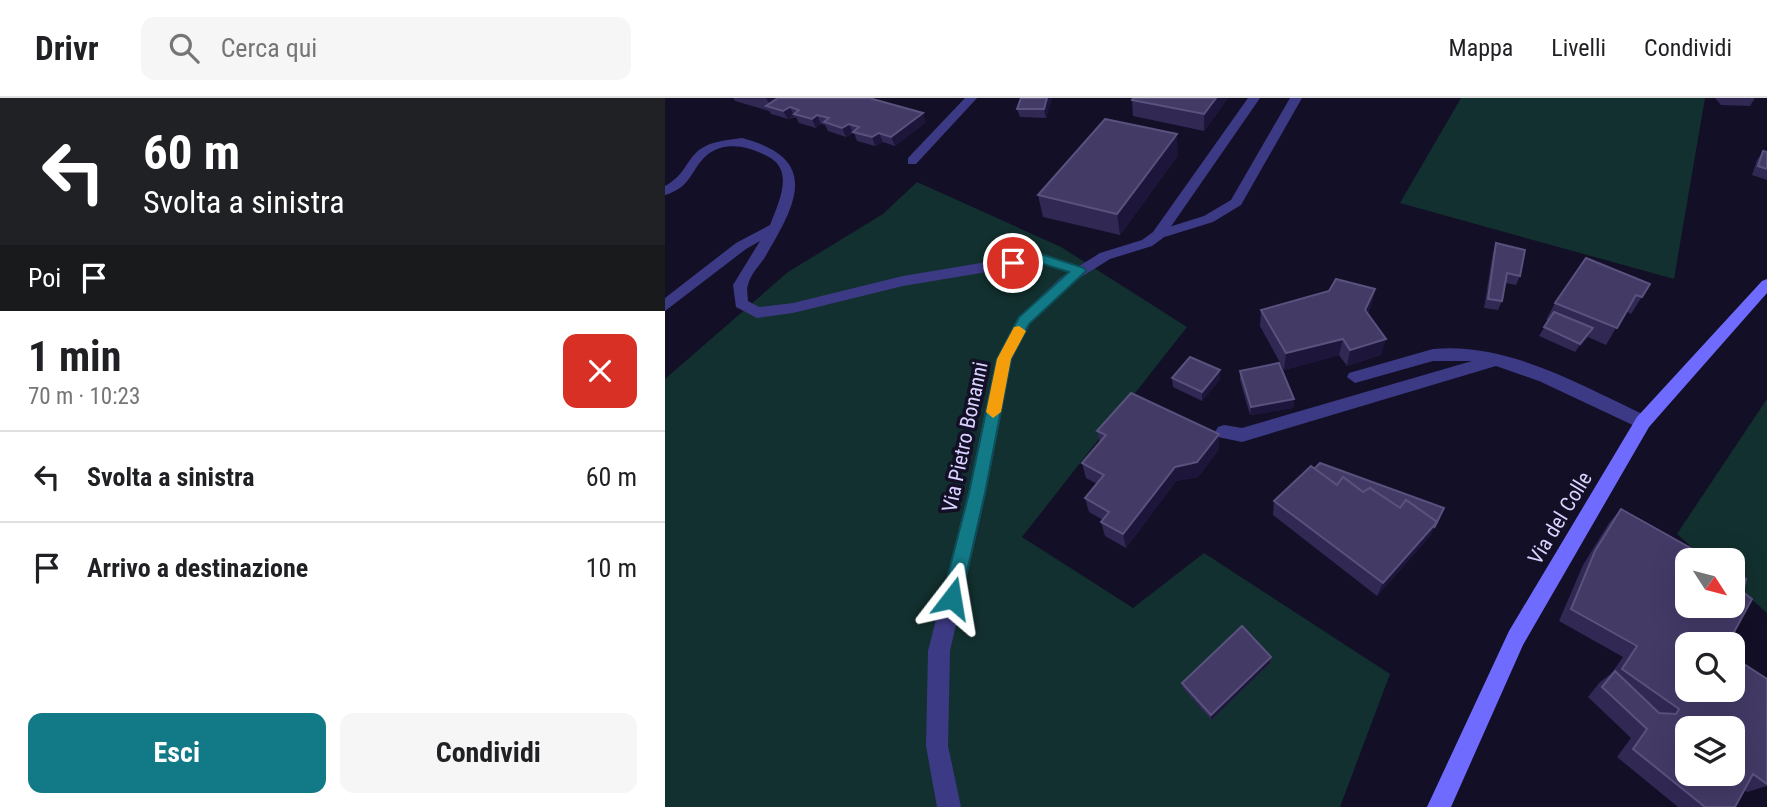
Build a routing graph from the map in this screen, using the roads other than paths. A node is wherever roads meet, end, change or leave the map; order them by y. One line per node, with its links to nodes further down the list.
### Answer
1 (971, 98): 4 (street)
2 (1254, 98): 7 (street, Via Pietro Bonanni)
3 (1296, 98): 7 (street)
4 (912, 161)
5 (665, 191): 6 (street)
6 (776, 228): 8 (street); 10 (street)
7 (1158, 234): 8 (street, Via Pietro Bonanni)
8 (1079, 271): 15 (street, Via Pietro Bonanni)
9 (1767, 284): 13 (street, Via del Colle)
10 (665, 306)
11 (1497, 360): 12 (street); 13 (street); 14 (street)
12 (1355, 377)
13 (1643, 422): 16 (street, Via del Colle)
14 (1224, 432)
15 (949, 807)
16 (1439, 807)

